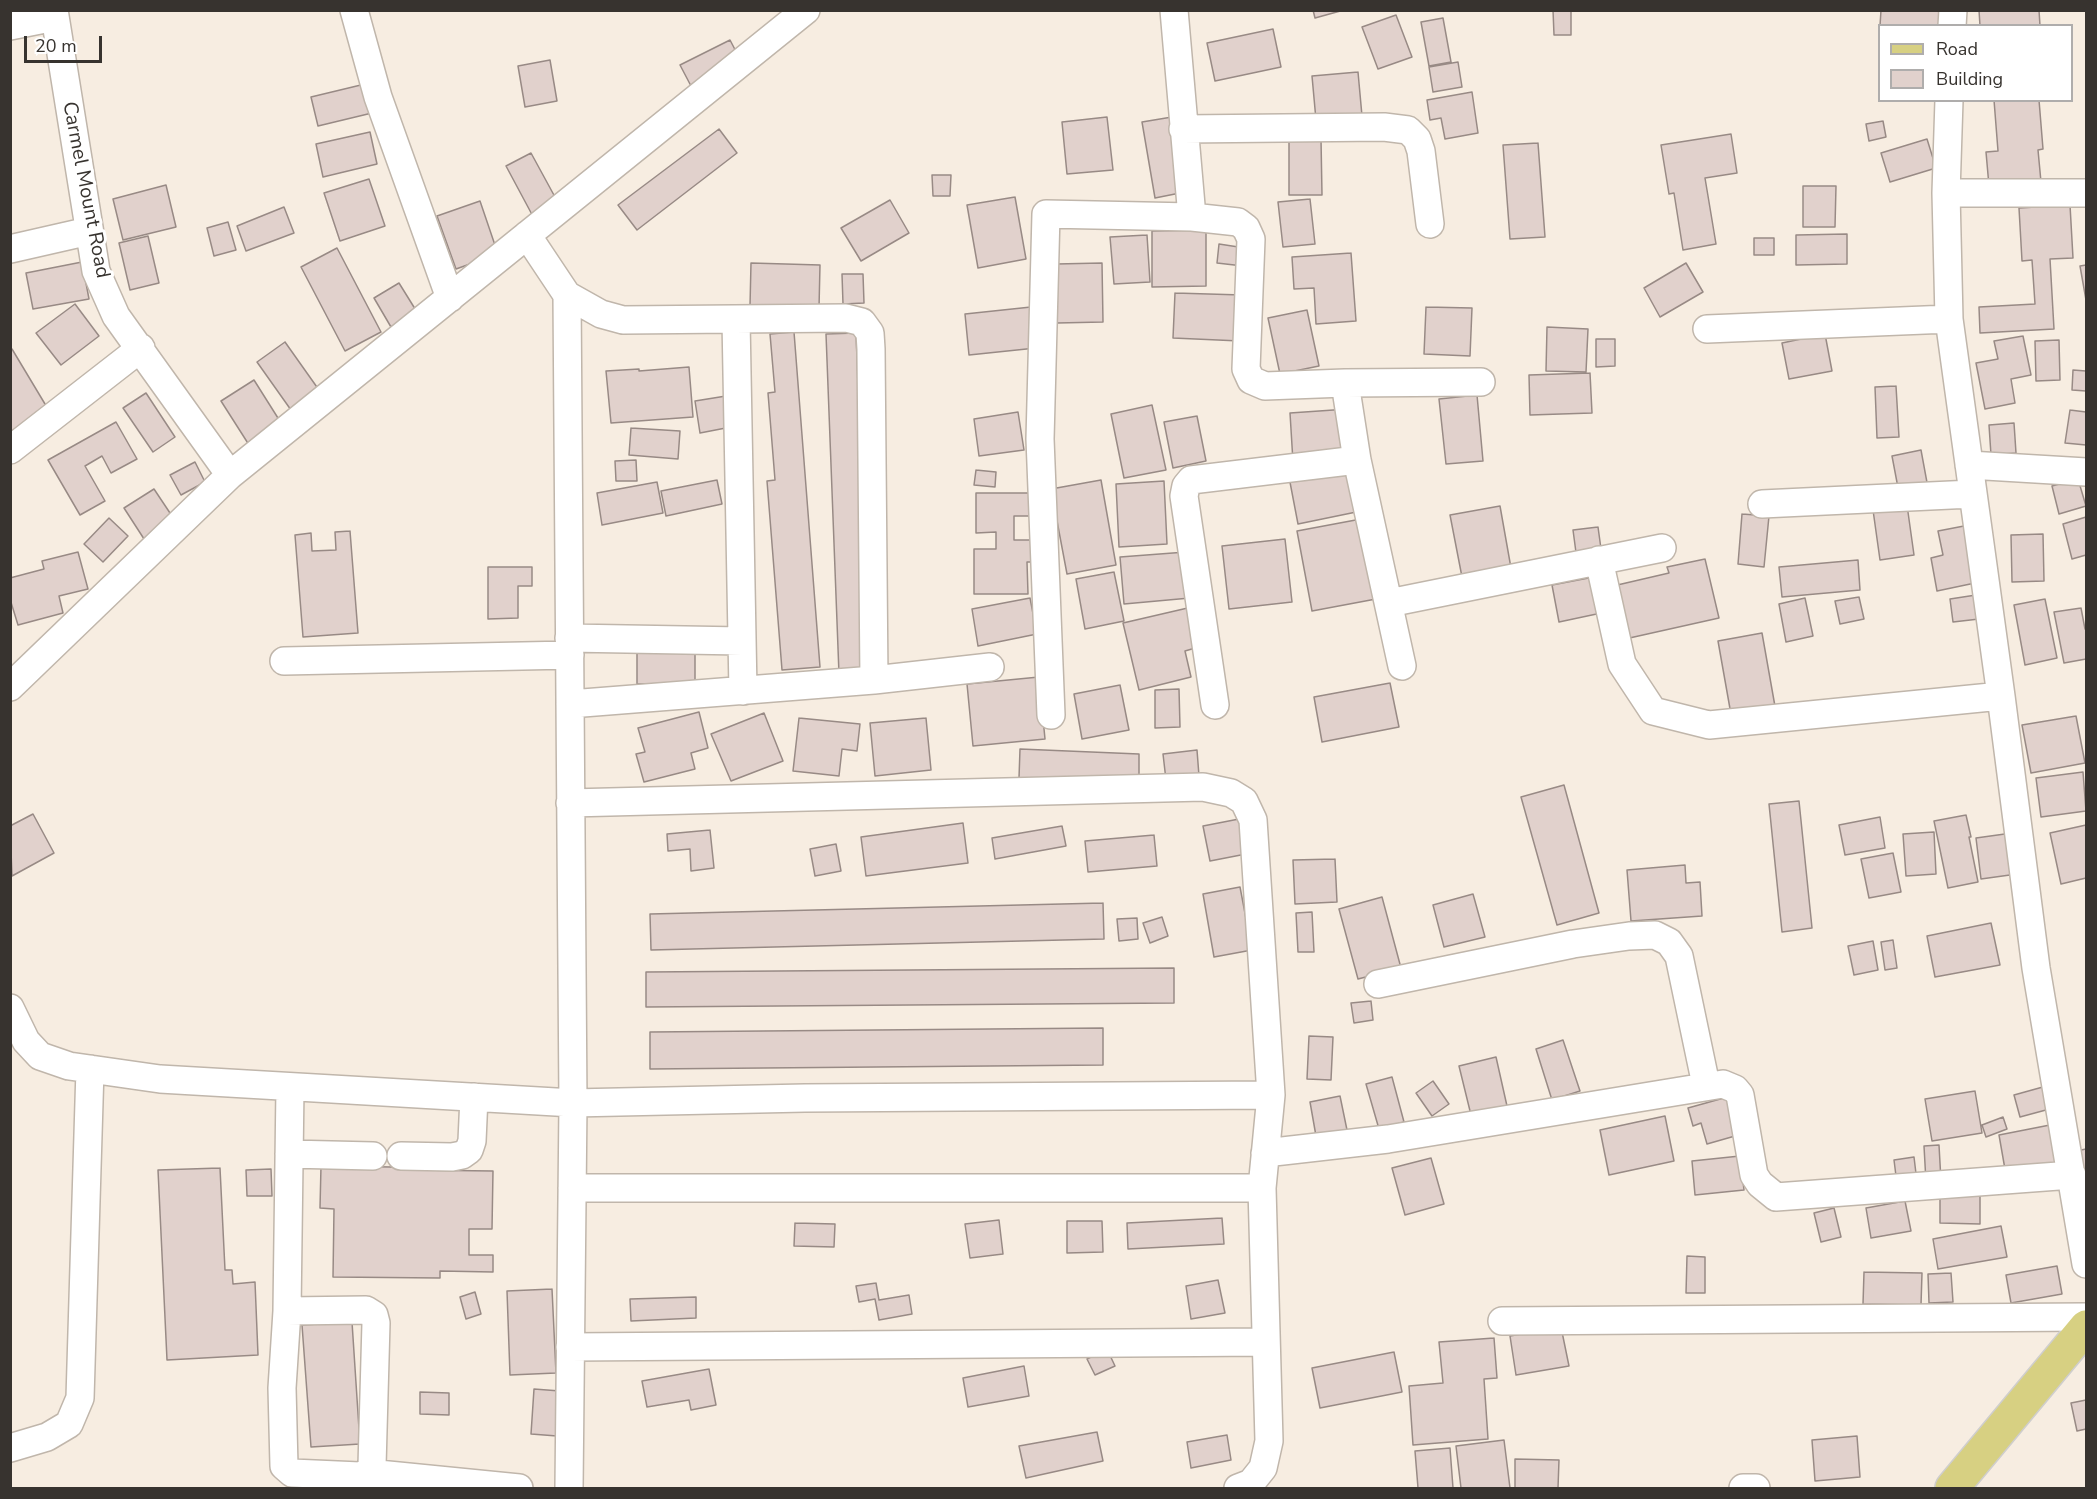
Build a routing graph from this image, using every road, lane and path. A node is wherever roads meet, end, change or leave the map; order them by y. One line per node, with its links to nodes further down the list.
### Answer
1 (354, 10): 16 (street)
2 (806, 10): 13 (street)
3 (1174, 10): 7 (street)
4 (55, 14): 5 (street); 12 (street, Carmel Mount Road)
5 (10, 26)
6 (1949, 102): 8 (street)
7 (1183, 129): 10 (street); 11 (street)
8 (1946, 193): 9 (street); 17 (street)
9 (2086, 193)
10 (1192, 217): 22 (street); 44 (street)
11 (1430, 224)
12 (89, 231): 14 (street); 20 (street, Carmel Mount Road)
13 (527, 235): 15 (street); 16 (street)
14 (10, 249)
15 (567, 295): 18 (street); 34 (street)
16 (450, 298): 27 (street)
17 (1948, 319): 19 (street); 25 (street)
18 (736, 320): 33 (street); 38 (street)
19 (1707, 329)
20 (141, 348): 23 (street); 27 (street, Carmel Mount Road)
21 (1481, 382): 22 (street)
22 (1345, 383): 24 (street)
23 (10, 450)
24 (1358, 460): 32 (street); 43 (street)
25 (1969, 465): 26 (street); 28 (street)
26 (2086, 472)
27 (230, 475): 39 (street)
28 (1972, 494): 29 (street); 41 (street)
29 (1762, 504)
30 (1662, 548): 31 (street)
31 (1599, 560): 32 (street); 41 (street)
32 (1389, 603): 36 (street)
33 (742, 641): 34 (street); 40 (street)
34 (569, 646): 35 (street); 42 (street)
35 (284, 661)
36 (1402, 666)
37 (990, 667): 38 (street)
38 (874, 680): 40 (street)
39 (10, 687)
40 (743, 691): 42 (street)
41 (2001, 696): 58 (street)
42 (570, 704): 45 (street)
43 (1215, 705)
44 (1051, 715)
45 (570, 803): 51 (street); 53 (street)
46 (1378, 984): 49 (street)
47 (10, 1008): 48 (street)
48 (90, 1069): 50 (street); 68 (street)
49 (1706, 1085): 54 (street); 58 (street)
50 (290, 1087): 52 (street); 55 (street)
51 (1271, 1095): 53 (street); 54 (street)
52 (474, 1097): 53 (street); 57 (street)
53 (573, 1103): 59 (street)
54 (1265, 1153): 60 (street)
55 (289, 1154): 56 (street); 62 (street)
56 (373, 1155)
57 (400, 1156)
58 (2072, 1175): 61 (street)
59 (572, 1188): 60 (street); 67 (street)
60 (1263, 1188): 66 (street)
61 (2086, 1264)
62 (286, 1311): 69 (street); 69 (street)
63 (2086, 1317): 64 (street)
64 (1502, 1321)
65 (2086, 1327): 75 (main road)
66 (1266, 1342): 67 (street); 72 (street)
67 (570, 1347): 71 (street)
68 (10, 1448)
69 (368, 1473): 70 (street)
70 (519, 1488)
71 (569, 1488)
72 (1238, 1488)
73 (1743, 1488): 74 (street)
74 (1756, 1488)
75 (1952, 1488)

